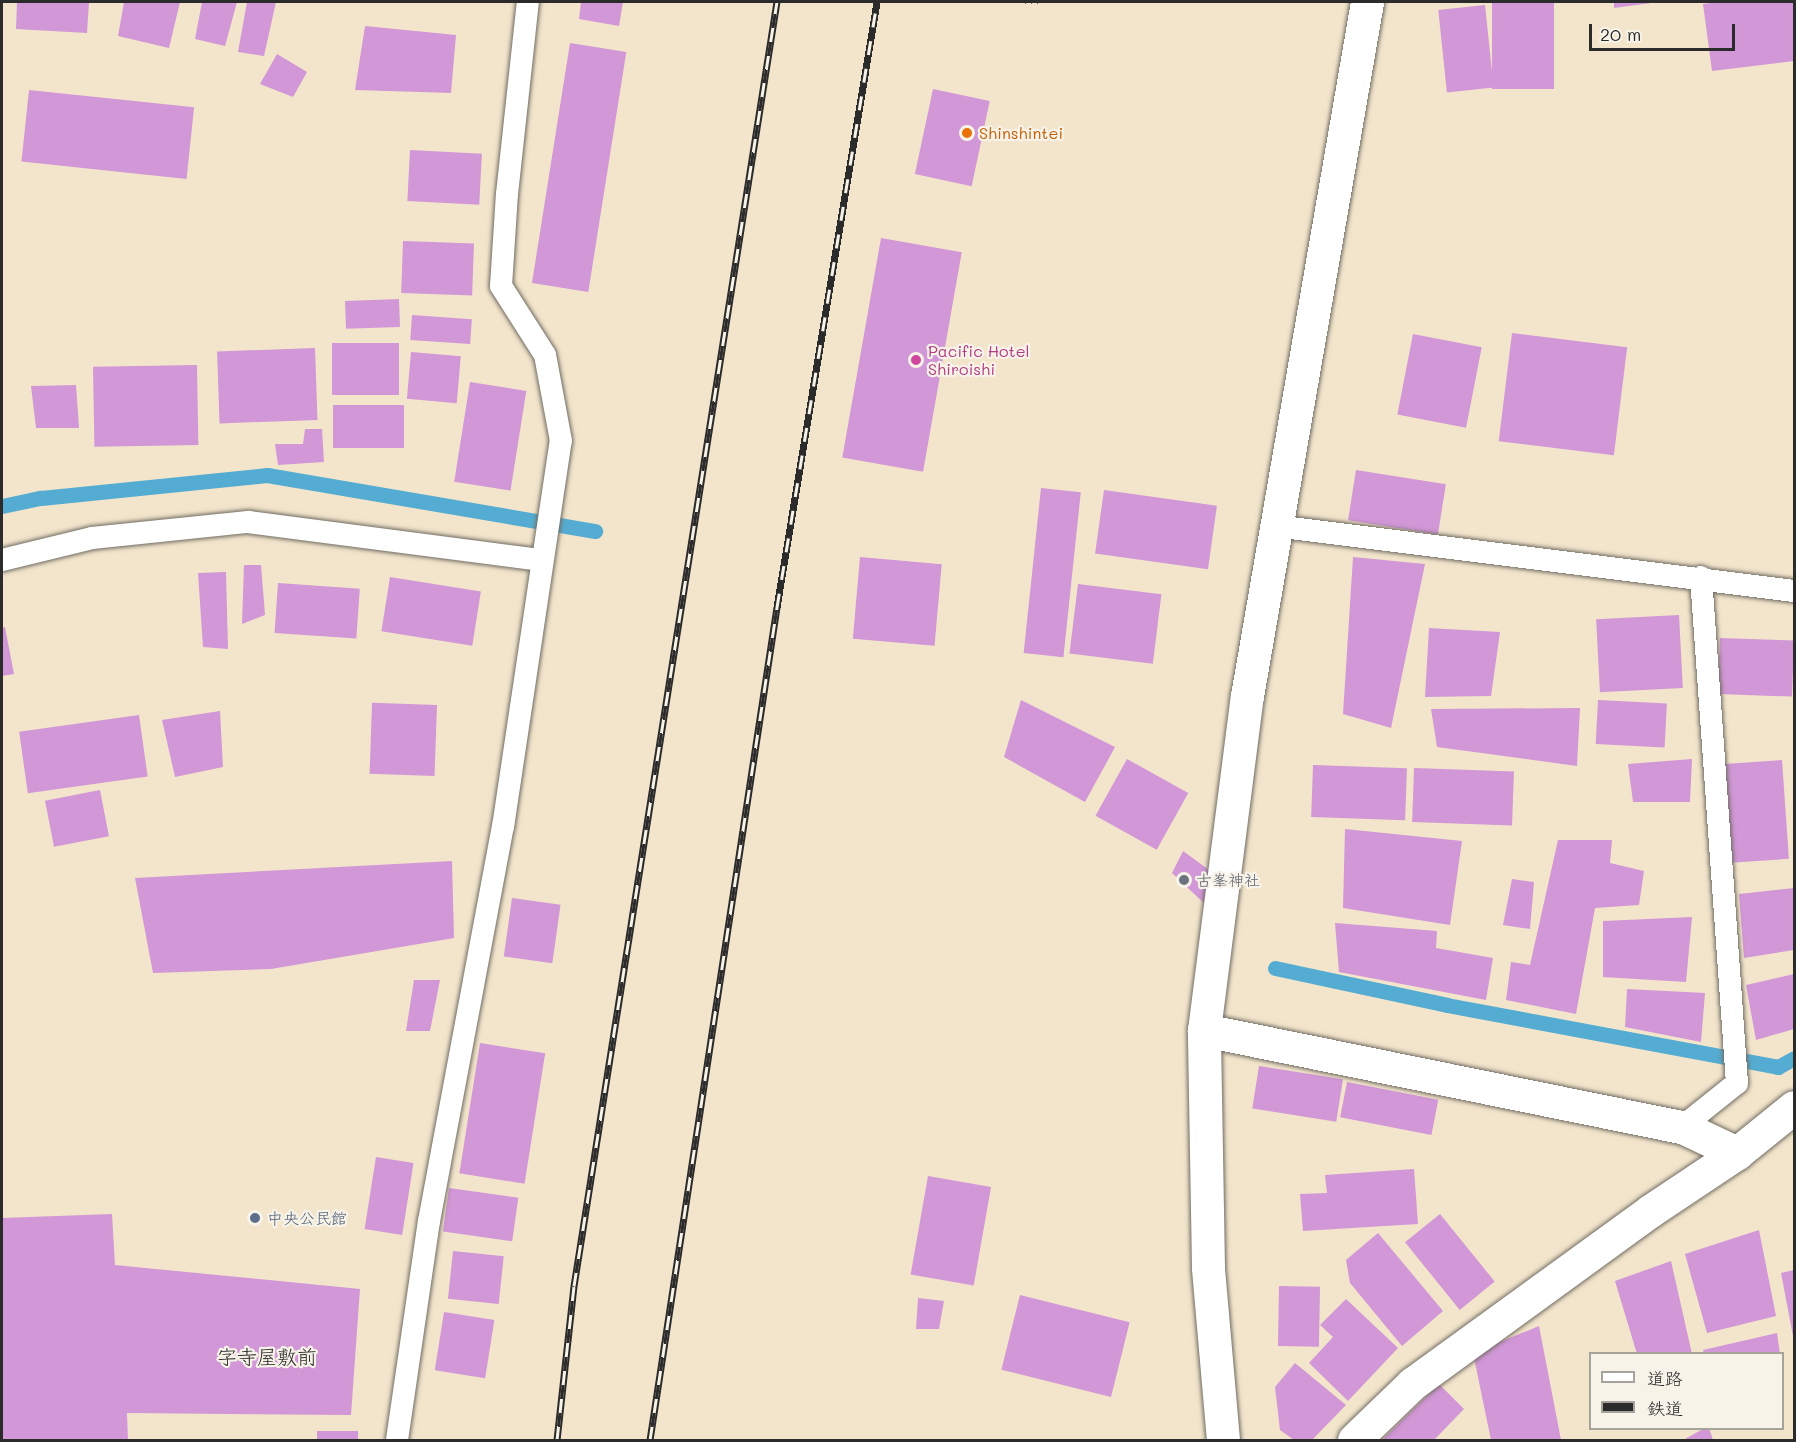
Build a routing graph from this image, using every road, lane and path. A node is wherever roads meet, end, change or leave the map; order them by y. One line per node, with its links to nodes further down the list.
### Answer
1 (528, 2): 6 (lane)
2 (1025, 2): 3 (path)
3 (1039, 2)
4 (1366, 2): 5 (street)
5 (1275, 526): 8 (lane); 10 (street)
6 (543, 550): 7 (lane); 14 (lane)
7 (2, 560)
8 (1701, 577): 9 (lane); 12 (lane)
9 (1794, 591)
10 (1204, 1030): 12 (street); 15 (street)
11 (1794, 1107): 13 (street)
12 (1682, 1127): 13 (street)
13 (1737, 1153): 16 (street)
14 (397, 1440)
15 (1223, 1440)
16 (1354, 1440)

